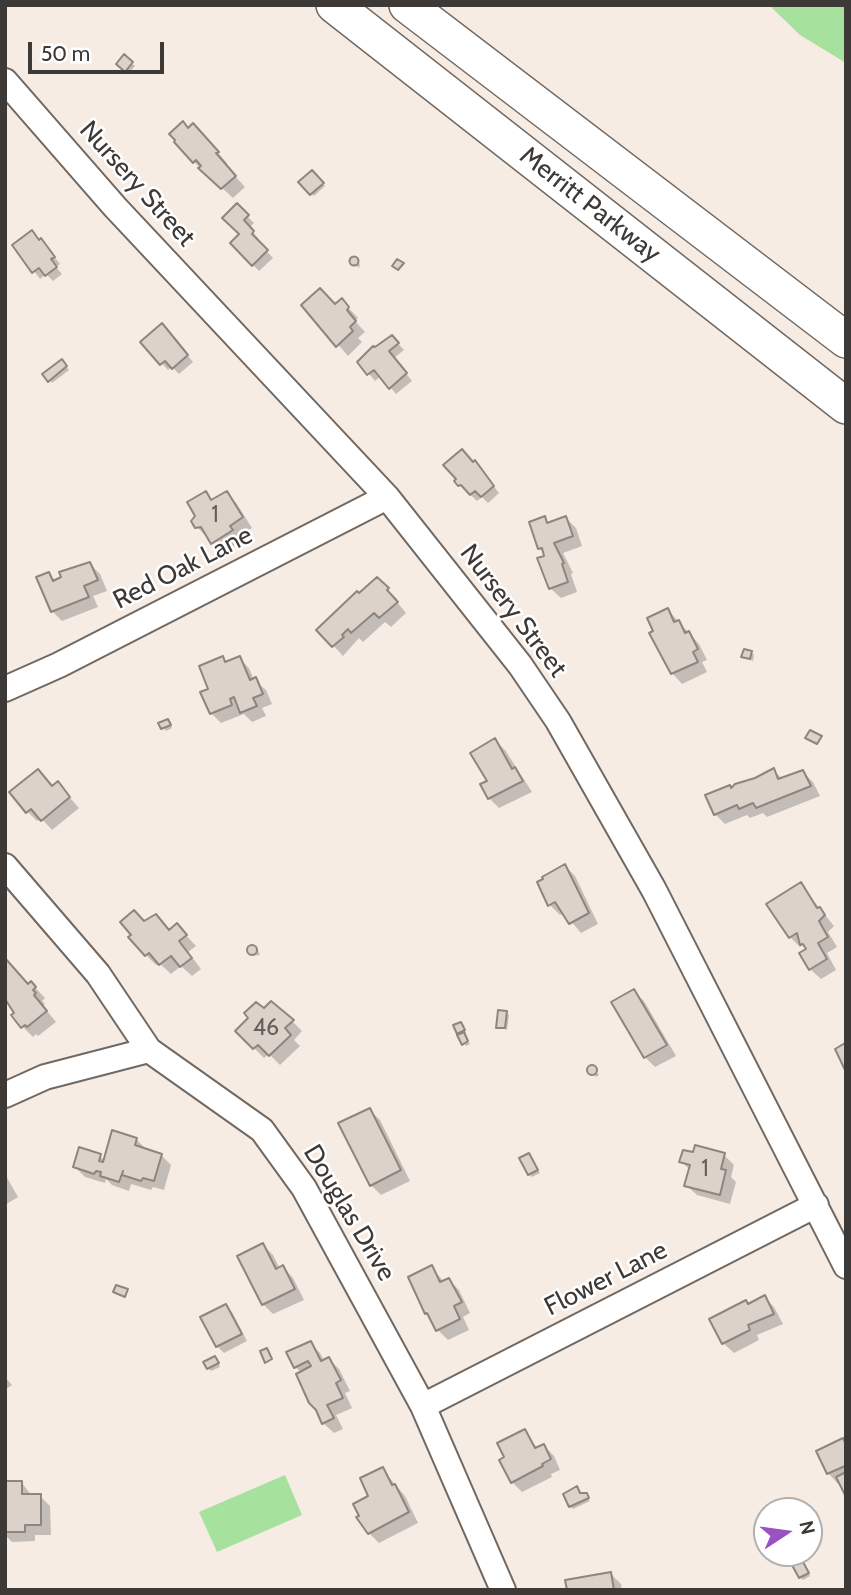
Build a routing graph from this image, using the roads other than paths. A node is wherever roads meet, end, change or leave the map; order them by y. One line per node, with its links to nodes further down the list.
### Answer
1 (334, 5): 5 (highway, Merritt Parkway)
2 (407, 5): 4 (highway, Merritt Parkway)
3 (5, 81): 6 (street, Nursery Street)
4 (846, 340)
5 (846, 406)
6 (387, 497): 7 (street, Red Oak Lane); 11 (street, Nursery Street)
7 (5, 689)
8 (5, 866): 9 (street, Douglas Drive)
9 (149, 1050): 10 (street); 13 (street, Douglas Drive)
10 (5, 1095)
11 (816, 1205): 12 (street, Nursery Street); 13 (street, Flower Lane)
12 (846, 1266)
13 (423, 1406): 14 (street, Douglas Drive)
14 (503, 1590)

